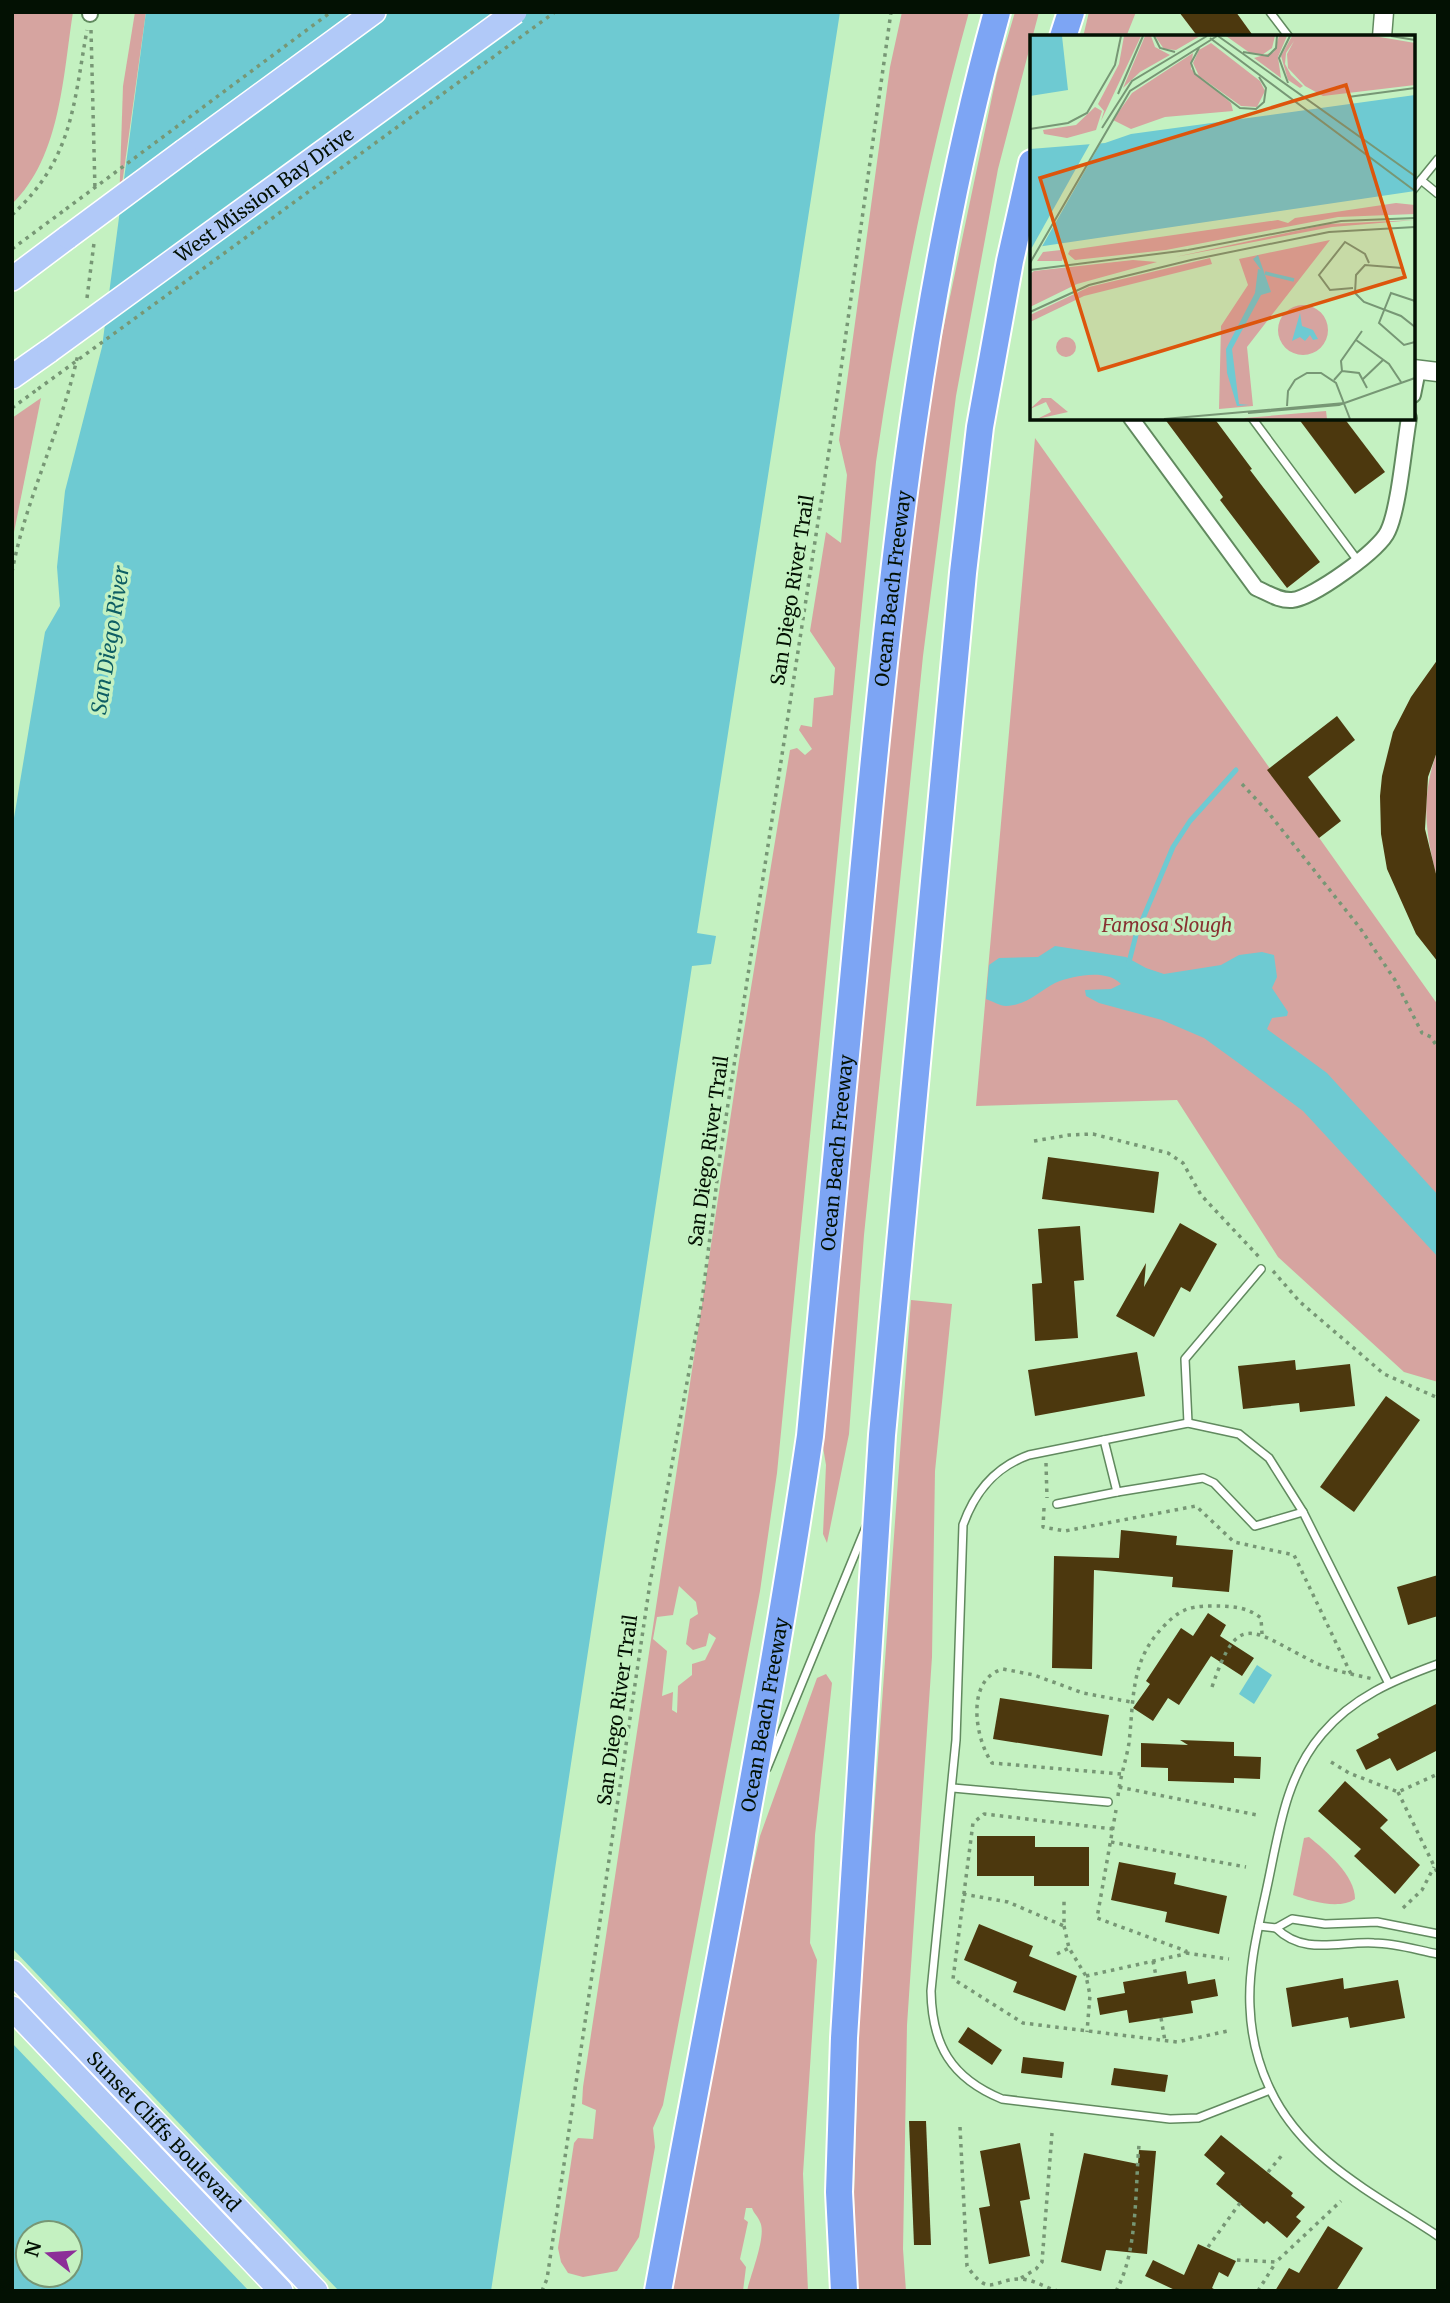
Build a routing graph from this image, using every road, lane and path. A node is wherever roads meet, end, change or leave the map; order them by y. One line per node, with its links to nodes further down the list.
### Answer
1 (331, 12): 22 (path, bridge)
2 (374, 12): 23 (main road, bridge)
3 (515, 12): 28 (main road, West Mission Bay Drive, bridge)
4 (555, 12): 29 (path, bridge)
5 (891, 12): 103 (path, San Diego River Trail)
6 (997, 12): 60 (highway, Ocean Beach Freeway)
7 (1071, 12): 11 (highway)
8 (1270, 12): 12 (lane)
9 (1384, 12): 13 (street)
10 (90, 13): 19 (path); 20 (path)
11 (1064, 35)
12 (1287, 35)
13 (1382, 35)
14 (1438, 159): 16 (lane)
15 (1030, 172): 44 (highway)
16 (1421, 180): 17 (lane); 18 (lane)
17 (1415, 188)
18 (1438, 194)
19 (95, 201)
20 (12, 215)
21 (94, 238): 24 (path)
22 (12, 249)
23 (12, 279)
24 (86, 311)
25 (80, 349): 34 (path)
26 (1415, 370): 27 (street)
27 (1438, 372)
28 (12, 377)
29 (12, 408)
30 (1132, 420): 33 (street)
31 (1253, 420): 33 (lane)
32 (1409, 420): 33 (street)
33 (1358, 561)
34 (12, 572)
35 (1242, 784): 36 (path)
36 (1438, 1048)
37 (1034, 1141): 38 (path)
38 (1264, 1265): 39 (path); 40 (lane)
39 (1438, 1398)
40 (1188, 1423): 41 (lane); 46 (lane)
41 (1104, 1440): 42 (lane); 43 (lane)
42 (1044, 1452): 49 (path); 57 (lane)
43 (1117, 1492): 45 (lane); 46 (lane)
44 (878, 1497): 60 (lane); 105 (highway)
45 (1056, 1504)
46 (1303, 1512): 50 (lane)
47 (1262, 1634): 49 (path); 51 (path); 52 (path)
48 (1438, 1664): 50 (lane)
49 (1351, 1674): 50 (path)
50 (1388, 1682): 71 (lane)
51 (1212, 1687)
52 (1131, 1702): 54 (path); 54 (path)
53 (1331, 1762): 58 (path)
54 (1121, 1774): 56 (path)
55 (1438, 1774): 58 (path)
56 (1119, 1787): 61 (path); 62 (path)
57 (953, 1788): 59 (lane); 88 (lane)
58 (1398, 1792): 65 (path)
59 (1108, 1802)
60 (750, 1808): 104 (highway, Ocean Beach Freeway)
61 (1257, 1815)
62 (1113, 1829): 63 (path); 67 (path)
63 (1111, 1842): 64 (path); 75 (path)
64 (1246, 1867)
65 (1434, 1867): 66 (path); 69 (path)
66 (1438, 1874)
67 (963, 1894): 70 (path); 86 (path)
68 (1064, 1898): 70 (path)
69 (1403, 1908)
70 (1064, 1926): 74 (path)
71 (1259, 1926): 72 (lane); 88 (lane)
72 (1276, 1928): 73 (lane); 77 (lane)
73 (1438, 1934)
74 (1069, 1948): 76 (path); 81 (path)
75 (1186, 1953): 78 (path); 79 (path)
76 (1057, 1954)
77 (1438, 1954)
78 (1229, 1959)
79 (1153, 1961): 81 (path); 82 (path)
80 (12, 1972): 102 (main road, Sunset Cliffs Boulevard)
81 (1086, 1976): 86 (path)
82 (1156, 1976)
83 (12, 2008): 101 (main road, Sunset Cliffs Boulevard)
84 (1161, 2018): 87 (path)
85 (1228, 2031): 87 (path)
86 (1087, 2032): 87 (path)
87 (1165, 2041)
88 (1270, 2090): 96 (lane)
89 (960, 2127): 100 (path)
90 (1052, 2133): 100 (path)
91 (1139, 2145): 107 (path)
92 (1283, 2154): 93 (path)
93 (1268, 2172)
94 (1341, 2201): 99 (path)
95 (1240, 2203): 97 (path)
96 (1438, 2236)
97 (1208, 2246)
98 (1237, 2260): 99 (path)
99 (1276, 2262): 108 (path)
100 (1019, 2278): 106 (path)
101 (281, 2291)
102 (316, 2291)
103 (542, 2291)
104 (658, 2291)
105 (844, 2291)
106 (1058, 2291)
107 (1116, 2291)
108 (1258, 2291)

